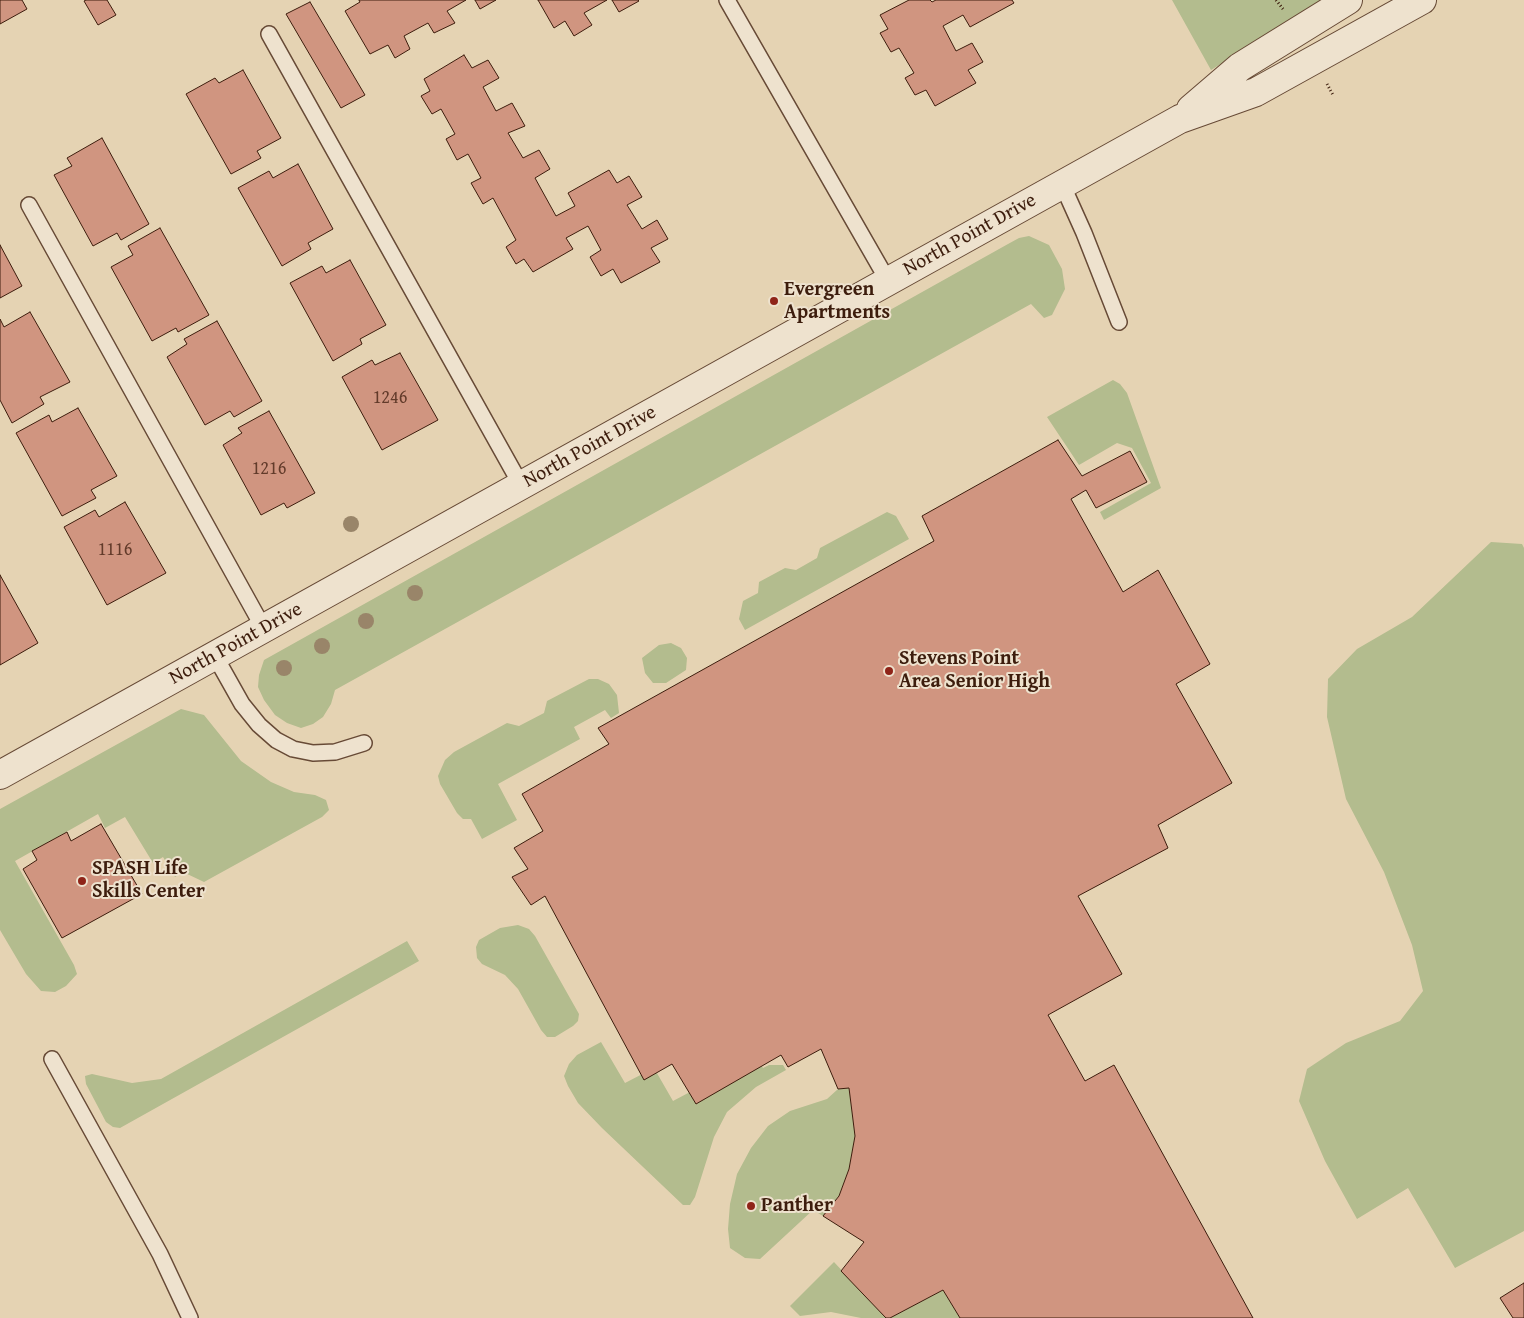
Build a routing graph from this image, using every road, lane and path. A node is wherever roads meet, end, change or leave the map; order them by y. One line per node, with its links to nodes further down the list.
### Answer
1 (727, 0): 8 (lane)
2 (1348, 0): 5 (street, North Point Drive)
3 (1422, 0): 5 (street, North Point Drive)
4 (269, 34): 10 (lane)
5 (1180, 119): 6 (street, North Point Drive)
6 (1062, 184): 8 (street, North Point Drive); 9 (lane)
7 (30, 205): 11 (lane)
8 (888, 281): 10 (street, North Point Drive)
9 (1119, 322)
10 (521, 485): 11 (street, North Point Drive)
11 (264, 629): 12 (street, North Point Drive)
12 (214, 656): 13 (lane); 14 (street, North Point Drive)
13 (364, 743)
14 (2, 771)
15 (52, 1059): 16 (lane)
16 (190, 1318)

